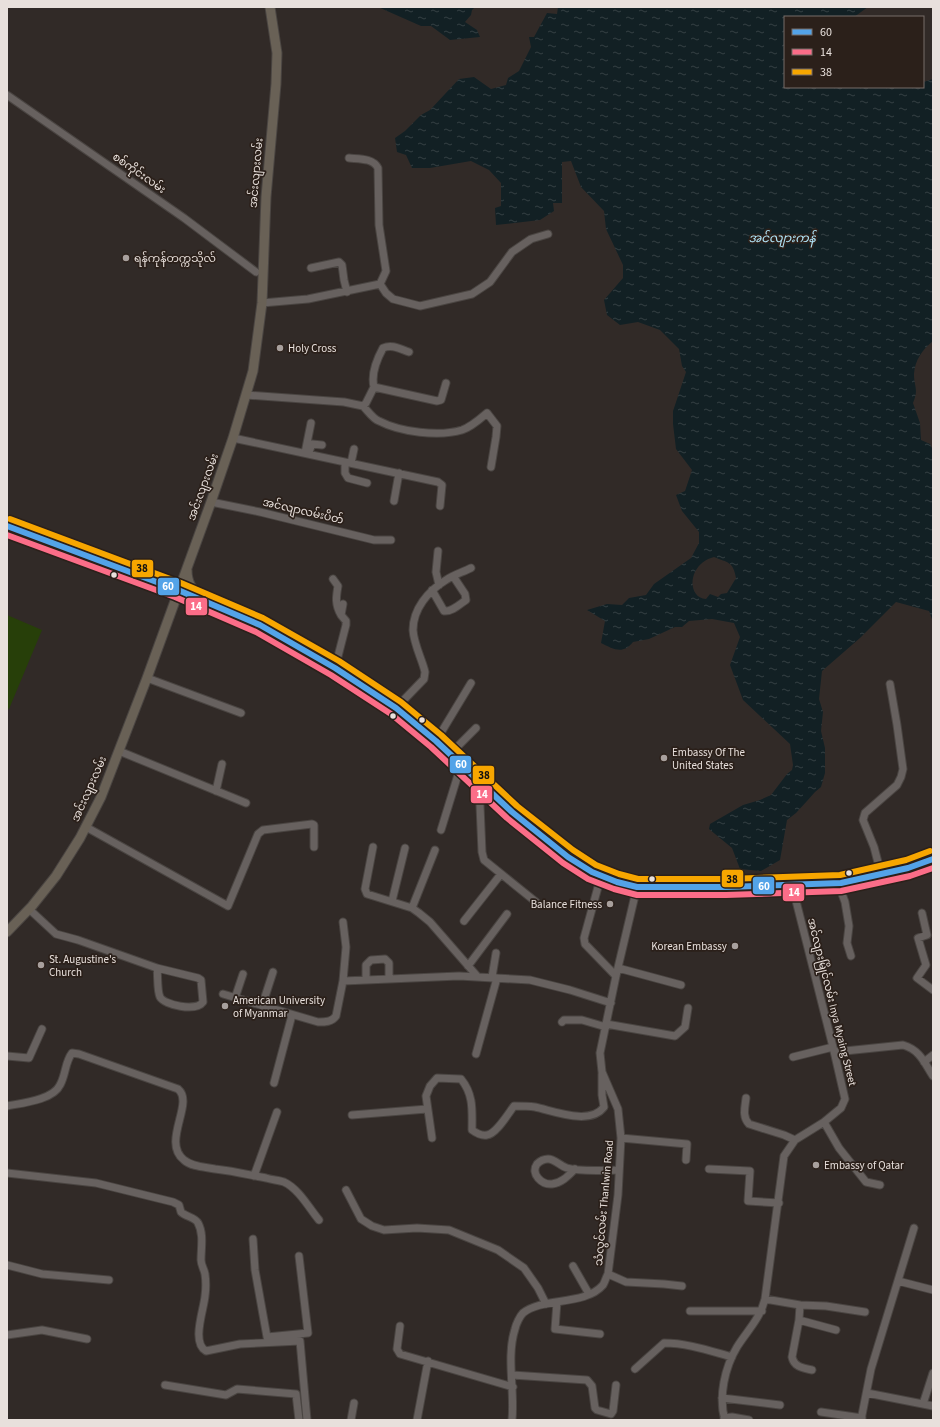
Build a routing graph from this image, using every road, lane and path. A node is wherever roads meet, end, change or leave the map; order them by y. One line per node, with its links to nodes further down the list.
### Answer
1 (270, 7): 9 (main road, အင်းလျားလမ်း)
2 (7, 95): 6 (street, စစ်ကိုင်းလမ်း)
3 (350, 158): 7 (street)
4 (548, 234): 7 (street)
5 (310, 268): 8 (street)
6 (256, 272)
7 (380, 284): 8 (street)
8 (347, 292): 9 (street)
9 (262, 303): 13 (main road, အင်းလျားလမ်း)
10 (409, 352): 12 (street)
11 (446, 383): 12 (street)
12 (374, 387): 14 (street)
13 (246, 395): 14 (street); 16 (main road, အင်းလျားလမ်း)
14 (363, 406): 21 (street)
15 (311, 423): 19 (street)
16 (233, 438): 19 (street); 25 (main road, အင်းလျားလမ်း)
17 (322, 445): 19 (street)
18 (354, 449): 20 (street)
19 (307, 454): 20 (street)
20 (348, 463): 22 (street); 23 (street)
21 (491, 467)
22 (398, 473): 24 (street); 26 (street)
23 (367, 482)
24 (394, 501)
25 (211, 502): 28 (street, အင်လျာလမ်းပိတ်); 30 (main road, အင်းလျားလမ်း)
26 (440, 506)
27 (7, 526): 35 (main road)
28 (391, 540)
29 (438, 552): 34 (street)
30 (187, 568): 35 (main road, အင်းလျားလမ်း); 37 (main road)
31 (471, 568): 32 (street)
32 (454, 576): 34 (street); 36 (street)
33 (333, 579): 39 (street)
34 (439, 585): 36 (street)
35 (178, 590): 37 (main road); 41 (main road, အင်းလျားလမ်း)
36 (432, 590): 44 (street)
37 (203, 601): 40 (main road)
38 (343, 604): 39 (street)
39 (341, 615): 40 (street)
40 (335, 668): 44 (main road)
41 (147, 678): 45 (street); 48 (main road, အင်းလျားလမ်း)
42 (471, 683): 47 (street)
43 (890, 684): 63 (street)
44 (396, 708): 47 (main road)
45 (241, 713)
46 (476, 728): 49 (street)
47 (436, 741): 49 (main road)
48 (119, 751): 53 (street); 55 (main road, အင်းလျားလမ်း)
49 (450, 754): 51 (main road)
50 (222, 764): 53 (street)
51 (461, 765): 52 (main road); 56 (street)
52 (479, 782): 62 (street); 64 (main road)
53 (216, 791): 54 (street)
54 (246, 803)
55 (86, 827): 57 (street); 71 (main road, အင်းလျားလမ်း)
56 (442, 830)
57 (314, 847)
58 (373, 847): 68 (street)
59 (405, 848): 68 (street)
60 (435, 850): 70 (street)
61 (933, 859): 63 (main road)
62 (501, 874): 69 (street); 74 (street)
63 (881, 874): 65 (main road)
64 (601, 876): 67 (main road); 82 (street)
65 (838, 883): 66 (main road); 78 (street)
66 (792, 885): 67 (main road); 100 (street, အင်လျားမြိုင်လမ်း Inya Myaing Street)
67 (637, 887): 82 (street, သံလွင်လမ်း Thanlwin Road)
68 (392, 901): 70 (street)
69 (536, 902)
70 (412, 908): 79 (street)
71 (29, 909): 76 (main road, အင်းလျားလမ်း); 80 (street)
72 (922, 913): 90 (street)
73 (506, 914): 79 (street)
74 (464, 921)
75 (343, 922): 88 (street)
76 (7, 932)
77 (496, 954): 85 (street)
78 (851, 956)
79 (468, 966): 84 (street)
80 (157, 968): 80 (street)
81 (273, 972): 94 (street)
82 (617, 972): 89 (street); 93 (street, သံလွင်လမ်း Thanlwin Road)
83 (244, 974): 92 (street)
84 (477, 976): 85 (street); 87 (street)
85 (495, 978): 93 (street); 101 (street)
86 (366, 980): 87 (street); 87 (street); 88 (street)
87 (389, 980)
88 (343, 982): 96 (street)
89 (681, 985)
90 (933, 990)
91 (223, 994): 92 (street)
92 (235, 998): 94 (street)
93 (611, 1004): 98 (street, သံလွင်လမ်း Thanlwin Road)
94 (262, 1006): 96 (street)
95 (688, 1008): 98 (street)
96 (292, 1015): 108 (street)
97 (562, 1022): 98 (street)
98 (606, 1025): 106 (street, သံလွင်လမ်း Thanlwin Road)
99 (42, 1029): 103 (street)
100 (834, 1050): 104 (street); 105 (street); 114 (street, အင်လျားမြိုင်လမ်း Inya Myaing Street)
101 (476, 1054)
102 (933, 1055): 105 (street)
103 (7, 1056)
104 (793, 1057)
105 (924, 1062): 107 (street)
106 (602, 1072): 111 (street); 116 (street, သံလွင်လမ်း Thanlwin Road)
107 (933, 1076)
108 (274, 1083)
109 (746, 1098): 117 (street)
110 (7, 1106): 123 (street)
111 (427, 1109): 113 (street); 115 (street)
112 (277, 1112): 123 (street)
113 (352, 1115)
114 (824, 1122): 117 (street, အင်လျားမြိုင်လမ်း Inya Myaing Street); 124 (street)
115 (432, 1138)
116 (621, 1138): 118 (street); 121 (street, သံလွင်လမ်း Thanlwin Road)
117 (795, 1140): 126 (street, အင်လျားမြိုင်လမ်း Inya Myaing Street)
118 (686, 1160)
119 (709, 1168): 126 (street)
120 (575, 1169): 120 (street); 121 (street)
121 (619, 1170): 133 (street, သံလွင်လမ်း Thanlwin Road)
122 (7, 1173): 153 (street)
123 (254, 1176): 127 (street)
124 (880, 1185)
125 (346, 1190): 141 (street)
126 (779, 1203): 139 (street, အင်လျားမြိုင်လမ်း Inya Myaing Street)
127 (319, 1220)
128 (914, 1228): 135 (street)
129 (253, 1239): 149 (street)
130 (298, 1256): 149 (street)
131 (7, 1265): 134 (street)
132 (573, 1266): 138 (street)
133 (608, 1274): 136 (street); 138 (street, သံလွင်လမ်း Thanlwin Road)
134 (109, 1280)
135 (898, 1281): 137 (street); 163 (street)
136 (682, 1286)
137 (933, 1290)
138 (589, 1294): 140 (street, သံလွင်လမ်း Thanlwin Road)
139 (765, 1299): 142 (street); 144 (street, အင်လျားမြိုင်လမ်း Inya Myaing Street)
140 (557, 1302): 141 (street, သံလွင်လမ်း Thanlwin Road); 150 (street)
141 (546, 1304): 159 (street, သံလွင်လမ်း Thanlwin Road)
142 (800, 1305): 145 (street); 146 (street)
143 (690, 1311): 144 (street)
144 (762, 1311): 154 (street, အင်လျားမြိုင်လမ်း Inya Myaing Street)
145 (865, 1312)
146 (799, 1320): 148 (street); 157 (street)
147 (400, 1326): 155 (street)
148 (836, 1330)
149 (303, 1333): 153 (street)
150 (600, 1334)
151 (7, 1335): 152 (street)
152 (87, 1338)
153 (300, 1341): 173 (street)
154 (732, 1357): 156 (street); 164 (street, အင်လျားမြိုင်လမ်း Inya Myaing Street)
155 (428, 1361): 162 (street); 175 (street)
156 (636, 1369)
157 (812, 1370)
158 (933, 1373): 166 (street)
159 (512, 1375): 160 (street); 162 (street, သံလွင်လမ်း Thanlwin Road)
160 (616, 1384)
161 (165, 1385): 172 (street)
162 (513, 1387): 176 (street, သံလွင်လမ်း Thanlwin Road)
163 (867, 1393): 166 (street); 171 (street)
164 (722, 1398): 167 (street); 170 (street, အင်လျားမြိုင်လမ်း Inya Myaing Street)
165 (354, 1403): 174 (street)
166 (923, 1404): 168 (street)
167 (780, 1405)
168 (933, 1406)
169 (821, 1412): 171 (street)
170 (725, 1419): 177 (street)
171 (862, 1419)
172 (299, 1420)
173 (307, 1420)
174 (351, 1420)
175 (417, 1420)
176 (512, 1420)
177 (749, 1420)

